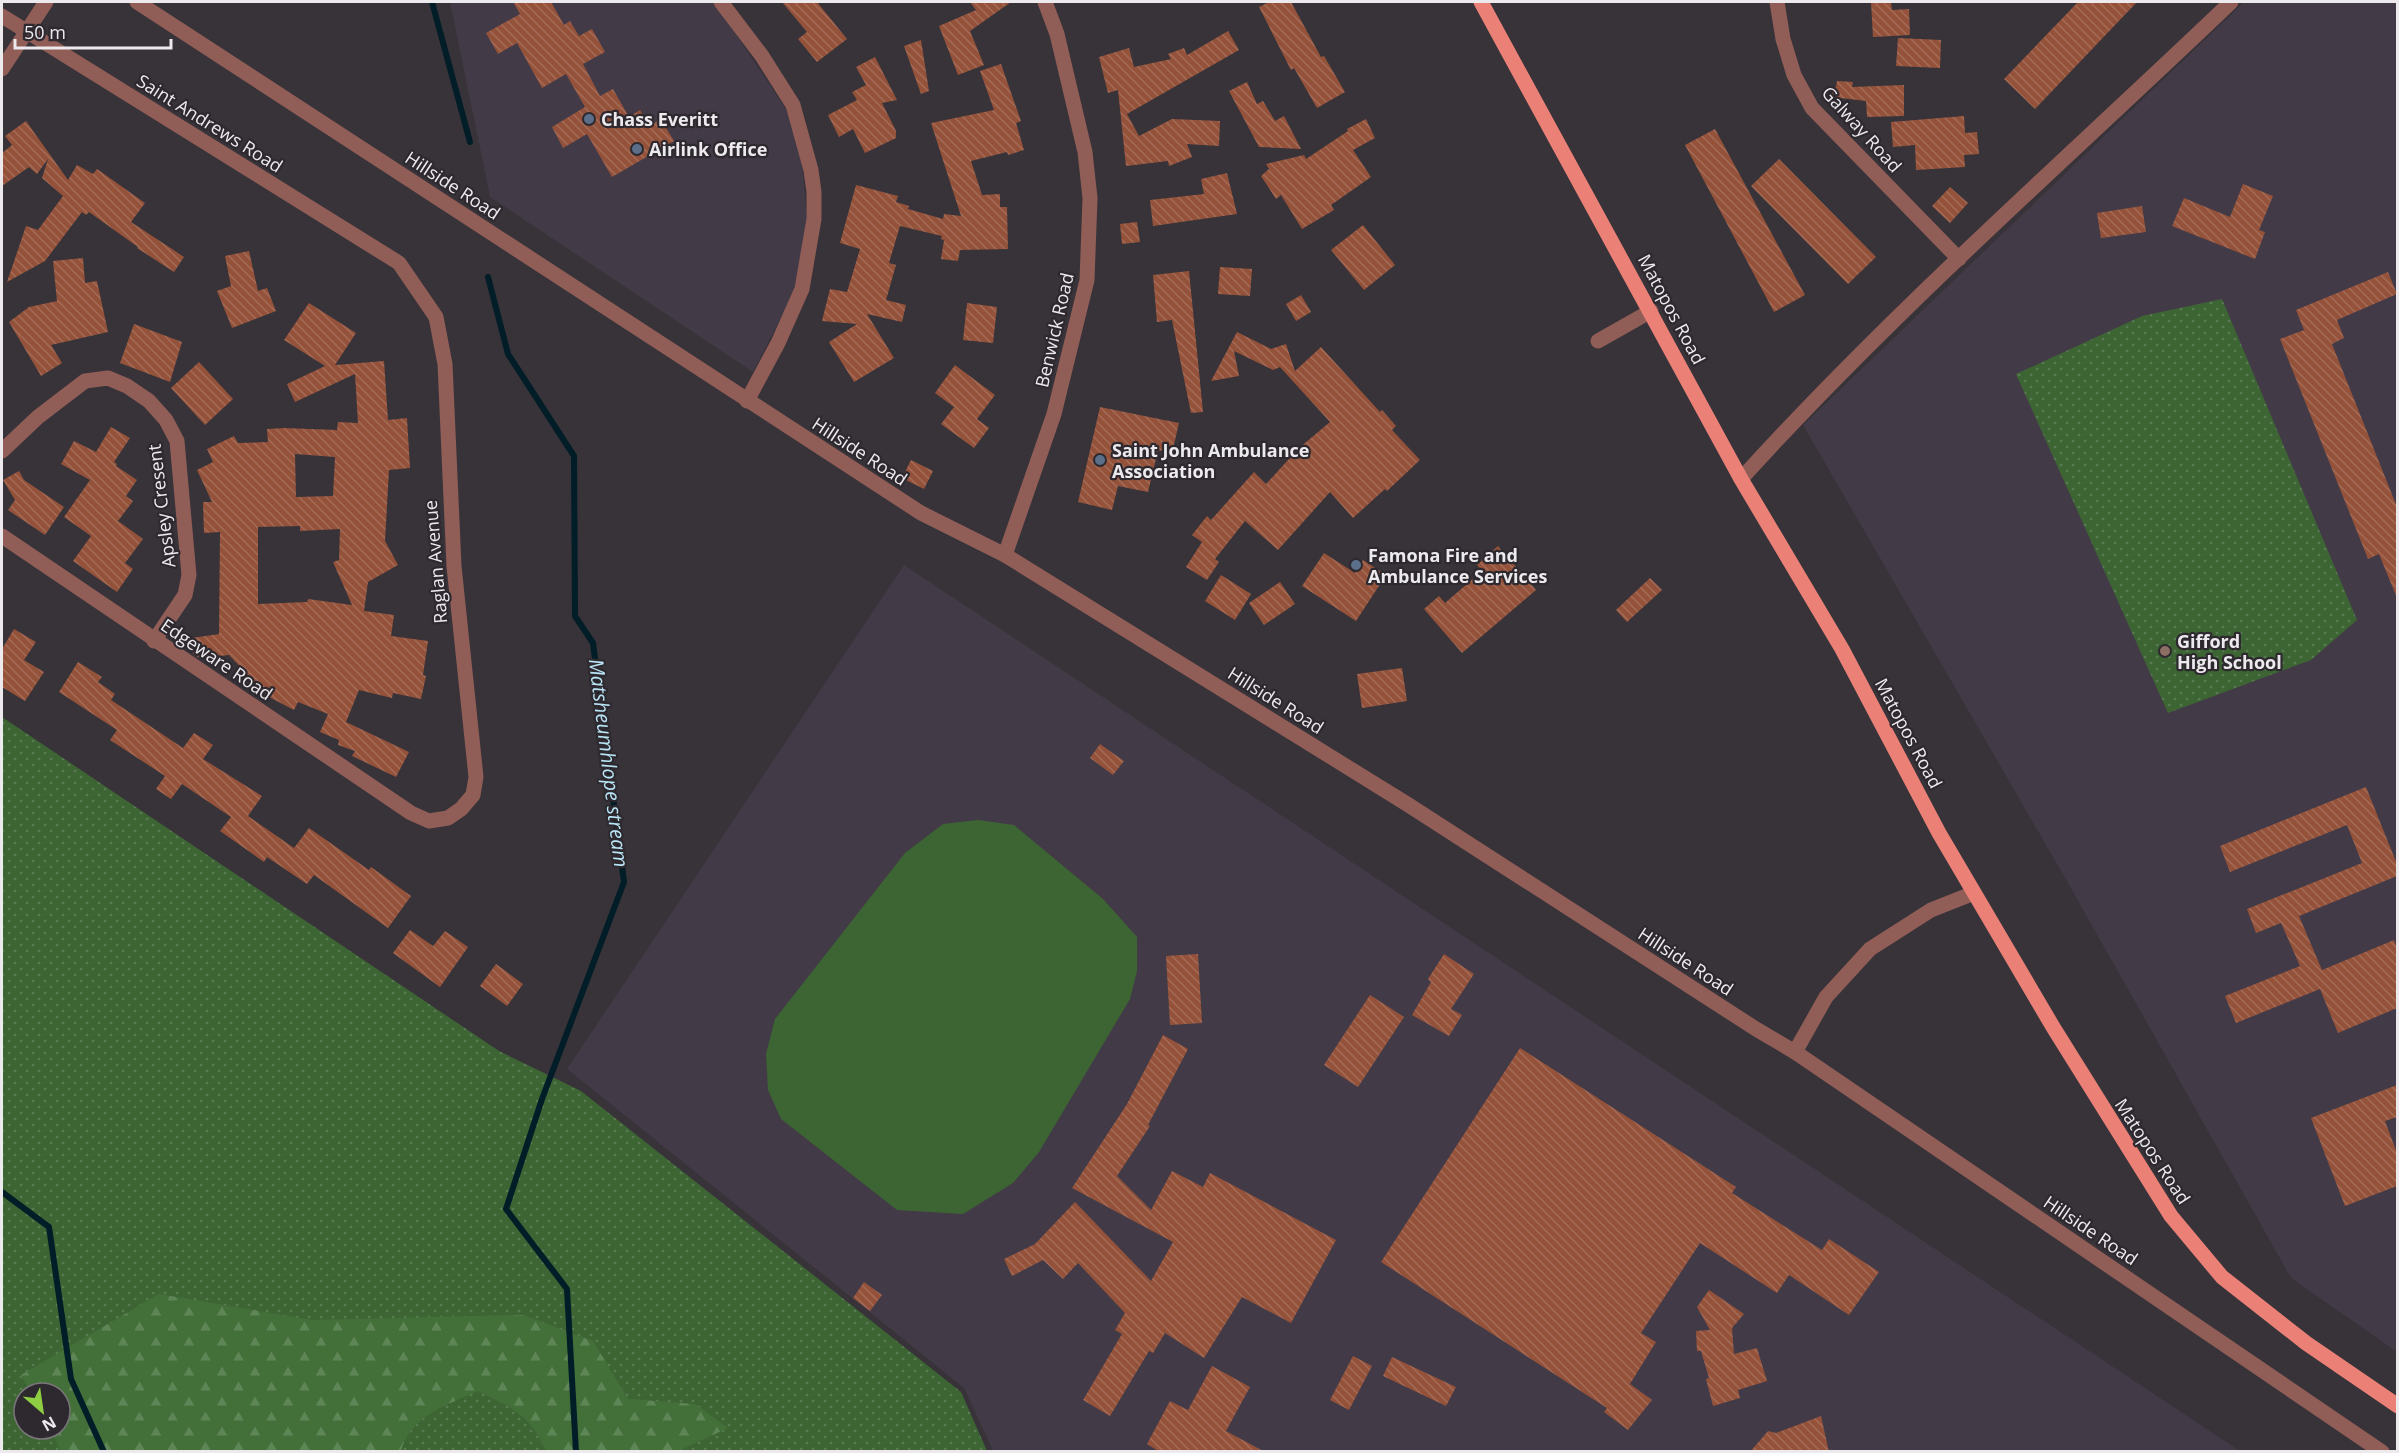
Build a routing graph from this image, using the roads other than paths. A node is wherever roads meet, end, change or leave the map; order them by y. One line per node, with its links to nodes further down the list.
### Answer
1 (46, 2): 9 (street)
2 (137, 2): 15 (street, Hillside Road)
3 (721, 2): 15 (street)
4 (1045, 2): 19 (street, Benwick Road)
5 (1480, 2): 13 (main road, Matopos Road)
6 (1777, 2): 11 (street, Galway Road)
7 (2231, 2): 11 (street)
8 (2, 16): 9 (street, Saint Andrews Road)
9 (26, 32): 10 (street); 12 (street, Saint Andrews Road)
10 (2, 69)
11 (1959, 259): 17 (street)
12 (399, 263): 21 (street, Raglan Avenue)
13 (1651, 311): 14 (street); 17 (main road, Matopos Road)
14 (1598, 341)
15 (747, 401): 19 (street, Hillside Road)
16 (2, 452): 20 (street, Apsley Cresent)
17 (1741, 479): 22 (main road, Matopos Road)
18 (2, 537): 20 (street, Edgeware Road)
19 (1005, 555): 23 (street, Hillside Road)
20 (154, 640): 21 (street, Edgeware Road)
21 (411, 813)
22 (1974, 893): 23 (street); 24 (main road, Matopos Road)
23 (1795, 1052): 25 (street, Hillside Road)
24 (2397, 1406)
25 (2382, 1452)

